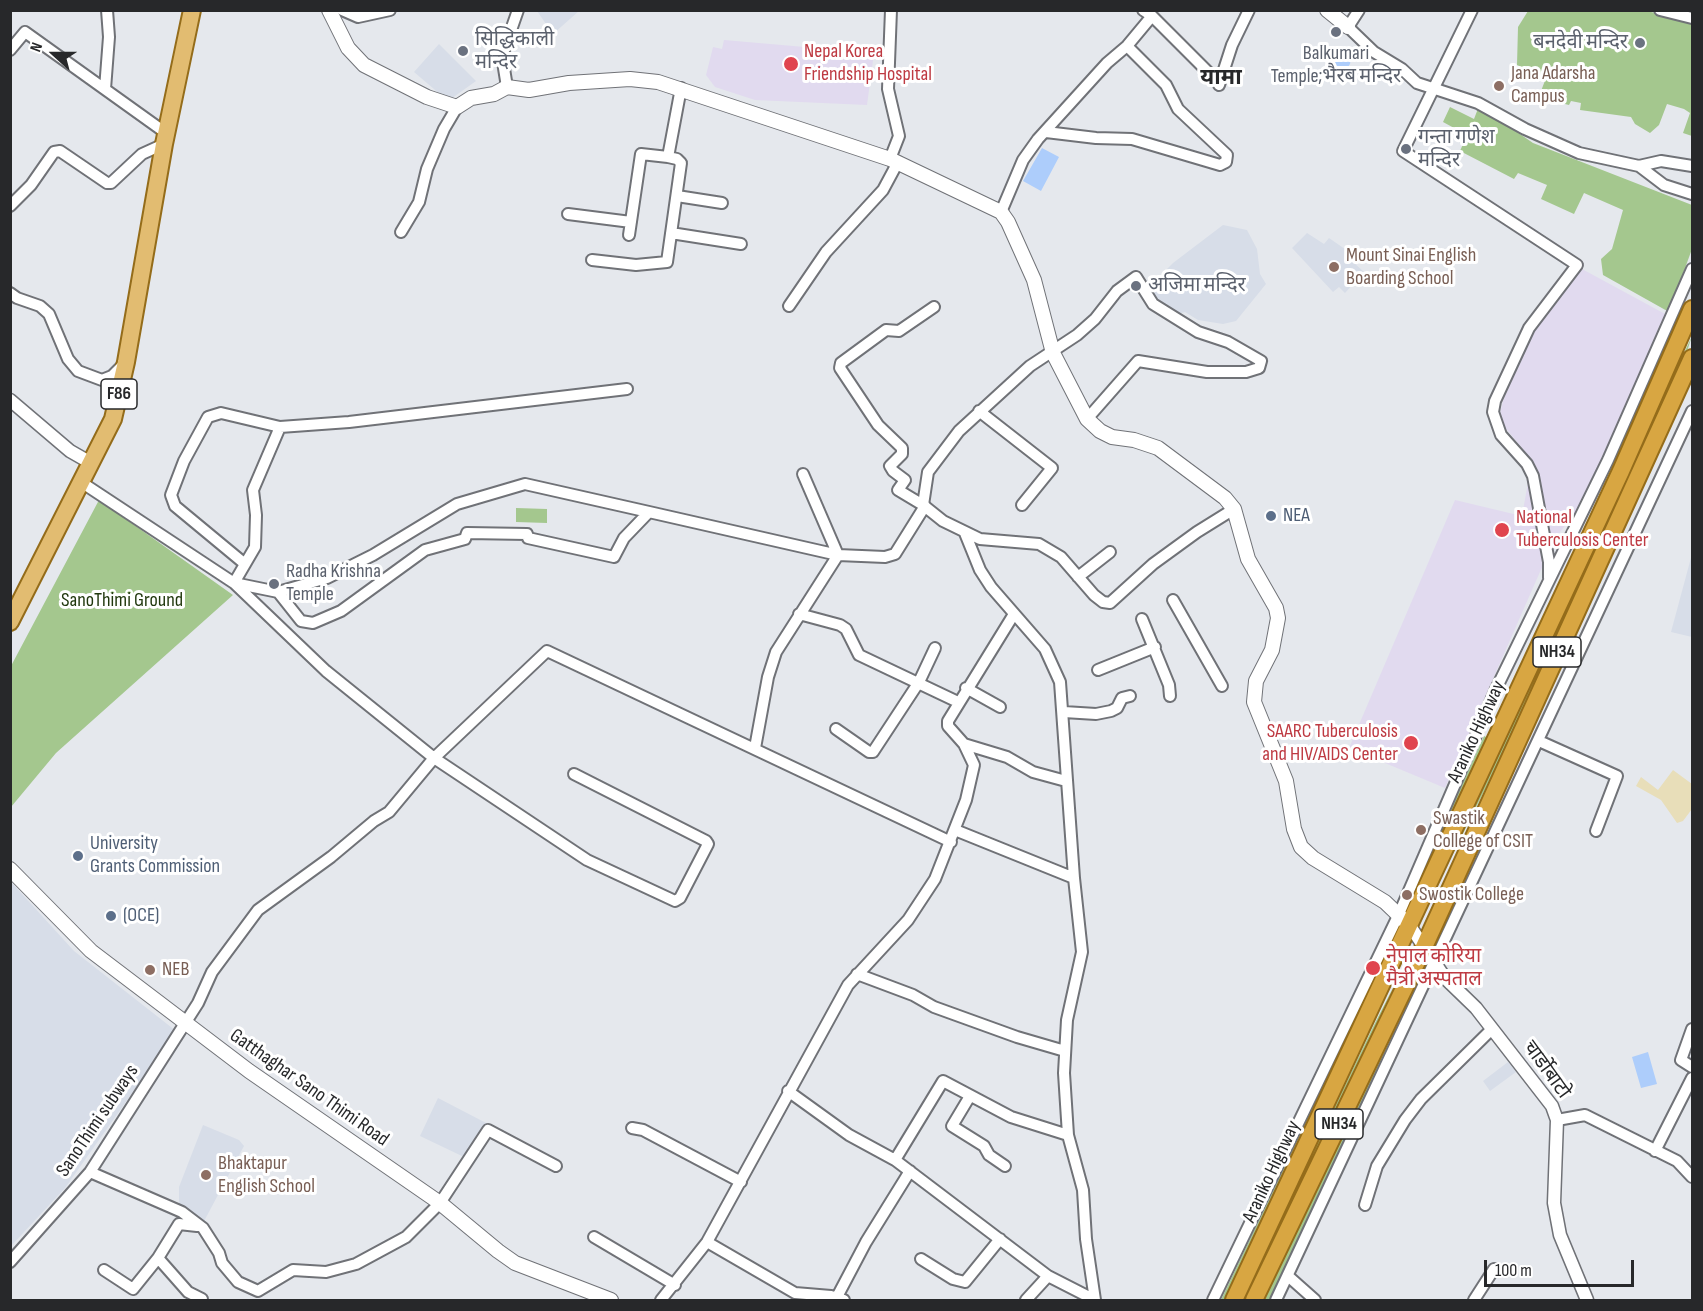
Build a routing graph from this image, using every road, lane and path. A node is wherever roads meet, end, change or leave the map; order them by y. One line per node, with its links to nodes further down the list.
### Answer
1 (107, 10): 23 (street)
2 (192, 10): 26 (main road, F86)
3 (329, 10): 24 (main road)
4 (342, 10): 5 (street)
5 (390, 10)
6 (518, 10): 20 (street)
7 (891, 10): 28 (street)
8 (1249, 10): 19 (street)
9 (1327, 10): 15 (main road)
10 (1359, 10): 15 (street)
11 (1472, 10): 21 (street)
12 (1660, 10): 14 (street)
13 (1147, 13): 16 (street); 18 (street)
14 (1692, 18)
15 (1348, 27): 21 (street)
16 (1127, 46): 25 (street); 25 (street)
17 (10, 50): 23 (street)
18 (1210, 74)
19 (1219, 85)
20 (507, 87): 22 (main road); 24 (main road)
21 (1435, 87): 29 (street); 71 (street)
22 (681, 88): 27 (street); 28 (main road)
23 (105, 89): 26 (street)
24 (457, 107): 38 (street)
25 (1046, 132): 35 (street)
26 (165, 139): 34 (street); 50 (main road, F86)
27 (668, 157): 32 (street); 37 (street)
28 (894, 161): 35 (main road); 45 (street)
29 (1639, 166): 30 (street); 31 (street)
30 (1692, 166)
31 (1692, 194)
32 (676, 195): 33 (street); 39 (street)
33 (722, 203)
34 (10, 206)
35 (1000, 212): 48 (main road)
36 (568, 214): 37 (street)
37 (631, 222): 40 (street)
38 (401, 232)
39 (671, 233): 41 (street); 42 (street)
40 (630, 235)
41 (741, 244)
42 (592, 260)
43 (1692, 269): 71 (street)
44 (10, 292): 51 (street)
45 (789, 306)
46 (934, 307): 63 (street)
47 (1692, 309): 102 (highway, Araniko Highway / NH34)
48 (1053, 353): 55 (street); 57 (main road); 57 (street)
49 (1692, 358): 103 (highway, Araniko Highway / NH34)
50 (126, 362): 51 (street); 54 (main road, F86)
51 (102, 380): 54 (street)
52 (627, 389): 58 (street)
53 (10, 400): 59 (street)
54 (118, 401): 59 (main road, F86)
55 (979, 411): 62 (street); 63 (street)
56 (1692, 411): 91 (street)
57 (1087, 419): 64 (main road)
58 (280, 427): 69 (street); 69 (street)
59 (91, 463): 61 (main road, F86)
60 (803, 474): 68 (street)
61 (81, 482): 72 (street); 78 (main road, F86)
62 (1022, 505)
63 (924, 506): 66 (street); 68 (street)
64 (1234, 509): 70 (street); 102 (main road)
65 (649, 512): 68 (street); 73 (street); 73 (street)
66 (965, 533): 70 (street); 76 (street)
67 (1110, 552): 70 (street)
68 (838, 555): 75 (street)
69 (245, 564): 72 (street)
70 (1078, 577)
71 (1549, 581): 102 (street)
72 (234, 583): 73 (street); 94 (street)
73 (278, 592)
74 (1173, 600): 83 (street)
75 (799, 614): 82 (street); 93 (street)
76 (1014, 614): 84 (street); 89 (street)
77 (1142, 619): 79 (street)
78 (10, 622)
79 (1155, 647): 81 (street); 86 (street)
80 (935, 648): 82 (street)
81 (1098, 670)
82 (919, 682): 87 (street); 90 (street)
83 (1222, 686)
84 (966, 688): 87 (street); 88 (street)
85 (1130, 696): 89 (street)
86 (1170, 696)
87 (958, 702): 92 (street)
88 (1000, 708)
89 (1064, 712): 96 (street)
90 (836, 729)
91 (1539, 741): 98 (street); 103 (street)
92 (964, 744): 96 (street); 97 (street)
93 (754, 748): 94 (street, SanoThimi subways); 99 (street)
94 (434, 758): 95 (street); 105 (street, SanoThimi subways)
95 (574, 774)
96 (1066, 781): 101 (street)
97 (955, 830): 99 (street); 101 (street)
98 (1596, 831)
99 (951, 842): 104 (street)
100 (10, 869): 105 (main road, Gatthaghar Sano Thimi Road)
101 (1074, 878): 108 (street)
102 (1404, 920): 103 (street, चार्डोबाटो); 146 (street); 147 (highway, Araniko Highway / NH34)
103 (1428, 955): 106 (street, चार्डोबाटो); 136 (street); 148 (highway, Araniko Highway / NH34)
104 (857, 974): 108 (street); 111 (street)
105 (184, 1023): 121 (street, SanoThimi subways); 124 (main road, Gatthaghar Sano Thimi Road)
106 (1492, 1029): 113 (street, चार्डोबाटो); 125 (street)
107 (1692, 1029): 109 (street)
108 (1065, 1051): 115 (street)
109 (1692, 1067)
110 (1692, 1078): 116 (street)
111 (788, 1091): 117 (street); 123 (street)
112 (970, 1096): 115 (street); 117 (street); 119 (street)
113 (1557, 1120): 116 (street); 152 (street, चार्डोबाटो)
114 (632, 1128): 123 (street)
115 (1068, 1135): 145 (street)
116 (1655, 1151): 122 (street)
117 (895, 1160): 120 (street)
118 (556, 1166): 124 (street)
119 (1005, 1166)
120 (910, 1171): 128 (street); 141 (street)
121 (90, 1172): 126 (street); 132 (street, SanoThimi subways)
122 (1692, 1178)
123 (741, 1182): 129 (street)
124 (441, 1203): 138 (street); 142 (main road, Gatthaghar Sano Thimi Road)
125 (1365, 1205)
126 (203, 1228): 130 (street); 138 (street)
127 (594, 1237): 137 (street)
128 (1000, 1239): 131 (street); 135 (street)
129 (707, 1242): 137 (street); 139 (street)
130 (158, 1258): 134 (street); 140 (street)
131 (921, 1259)
132 (10, 1262)
133 (1494, 1269): 151 (street)
134 (104, 1270)
135 (1048, 1276): 144 (street); 145 (street)
136 (1287, 1276): 149 (street); 150 (street)
137 (675, 1285): 143 (street)
138 (257, 1296)
139 (793, 1297): 141 (street)
140 (202, 1299)
141 (841, 1299)
142 (611, 1300)
143 (661, 1300)
144 (1026, 1300)
145 (1095, 1300)
146 (1213, 1300)
147 (1234, 1300)
148 (1254, 1300)
149 (1276, 1300)
150 (1315, 1300)
151 (1474, 1300)
152 (1587, 1300)

